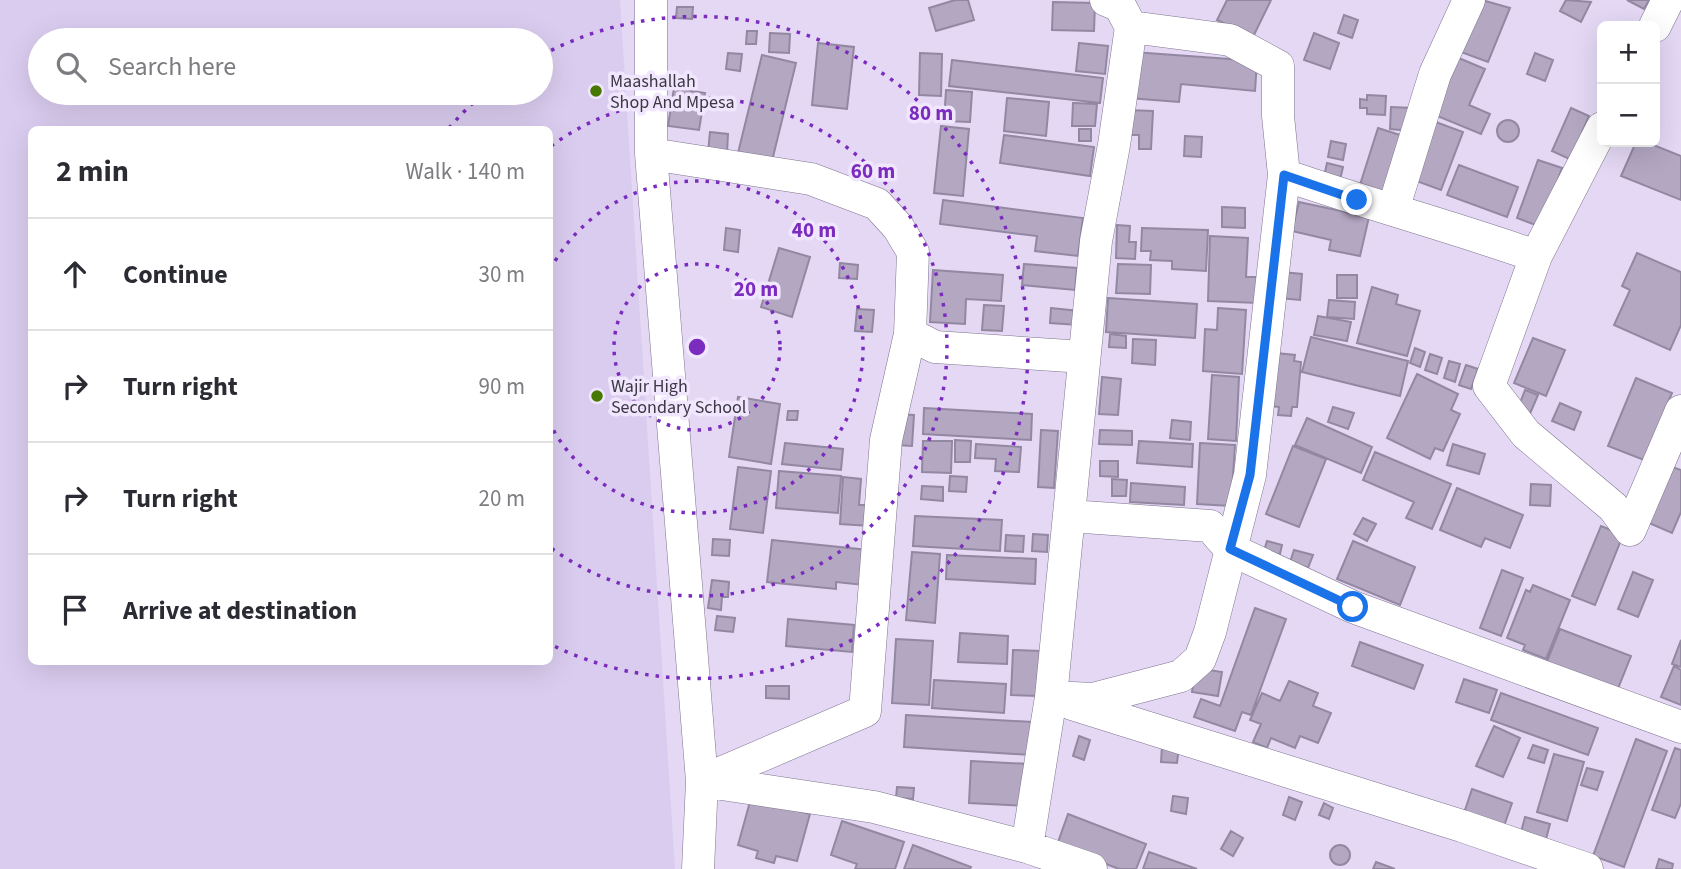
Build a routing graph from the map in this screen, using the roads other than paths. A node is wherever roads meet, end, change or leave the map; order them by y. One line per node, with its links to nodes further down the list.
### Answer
1 (651, 0): 8 (street)
2 (1106, 0): 6 (street)
3 (1469, 0): 10 (street)
4 (1668, 0): 5 (street)
5 (1658, 21)
6 (1131, 27): 9 (street); 13 (street)
7 (1597, 138): 11 (street)
8 (651, 153): 12 (street); 19 (street)
9 (1284, 175): 10 (street); 16 (street)
10 (1393, 210): 11 (street)
11 (1536, 256): 14 (street)
12 (910, 334): 13 (street); 19 (street)
13 (1084, 357): 15 (street)
14 (1681, 411)
15 (1070, 516): 16 (street); 17 (street)
16 (1230, 549): 17 (street); 18 (street)
17 (1051, 697): 20 (street); 23 (street)
18 (1681, 727)
19 (702, 781): 20 (street); 21 (street)
20 (1027, 846): 22 (street)
21 (698, 869)
22 (1091, 869)
23 (1587, 869)

